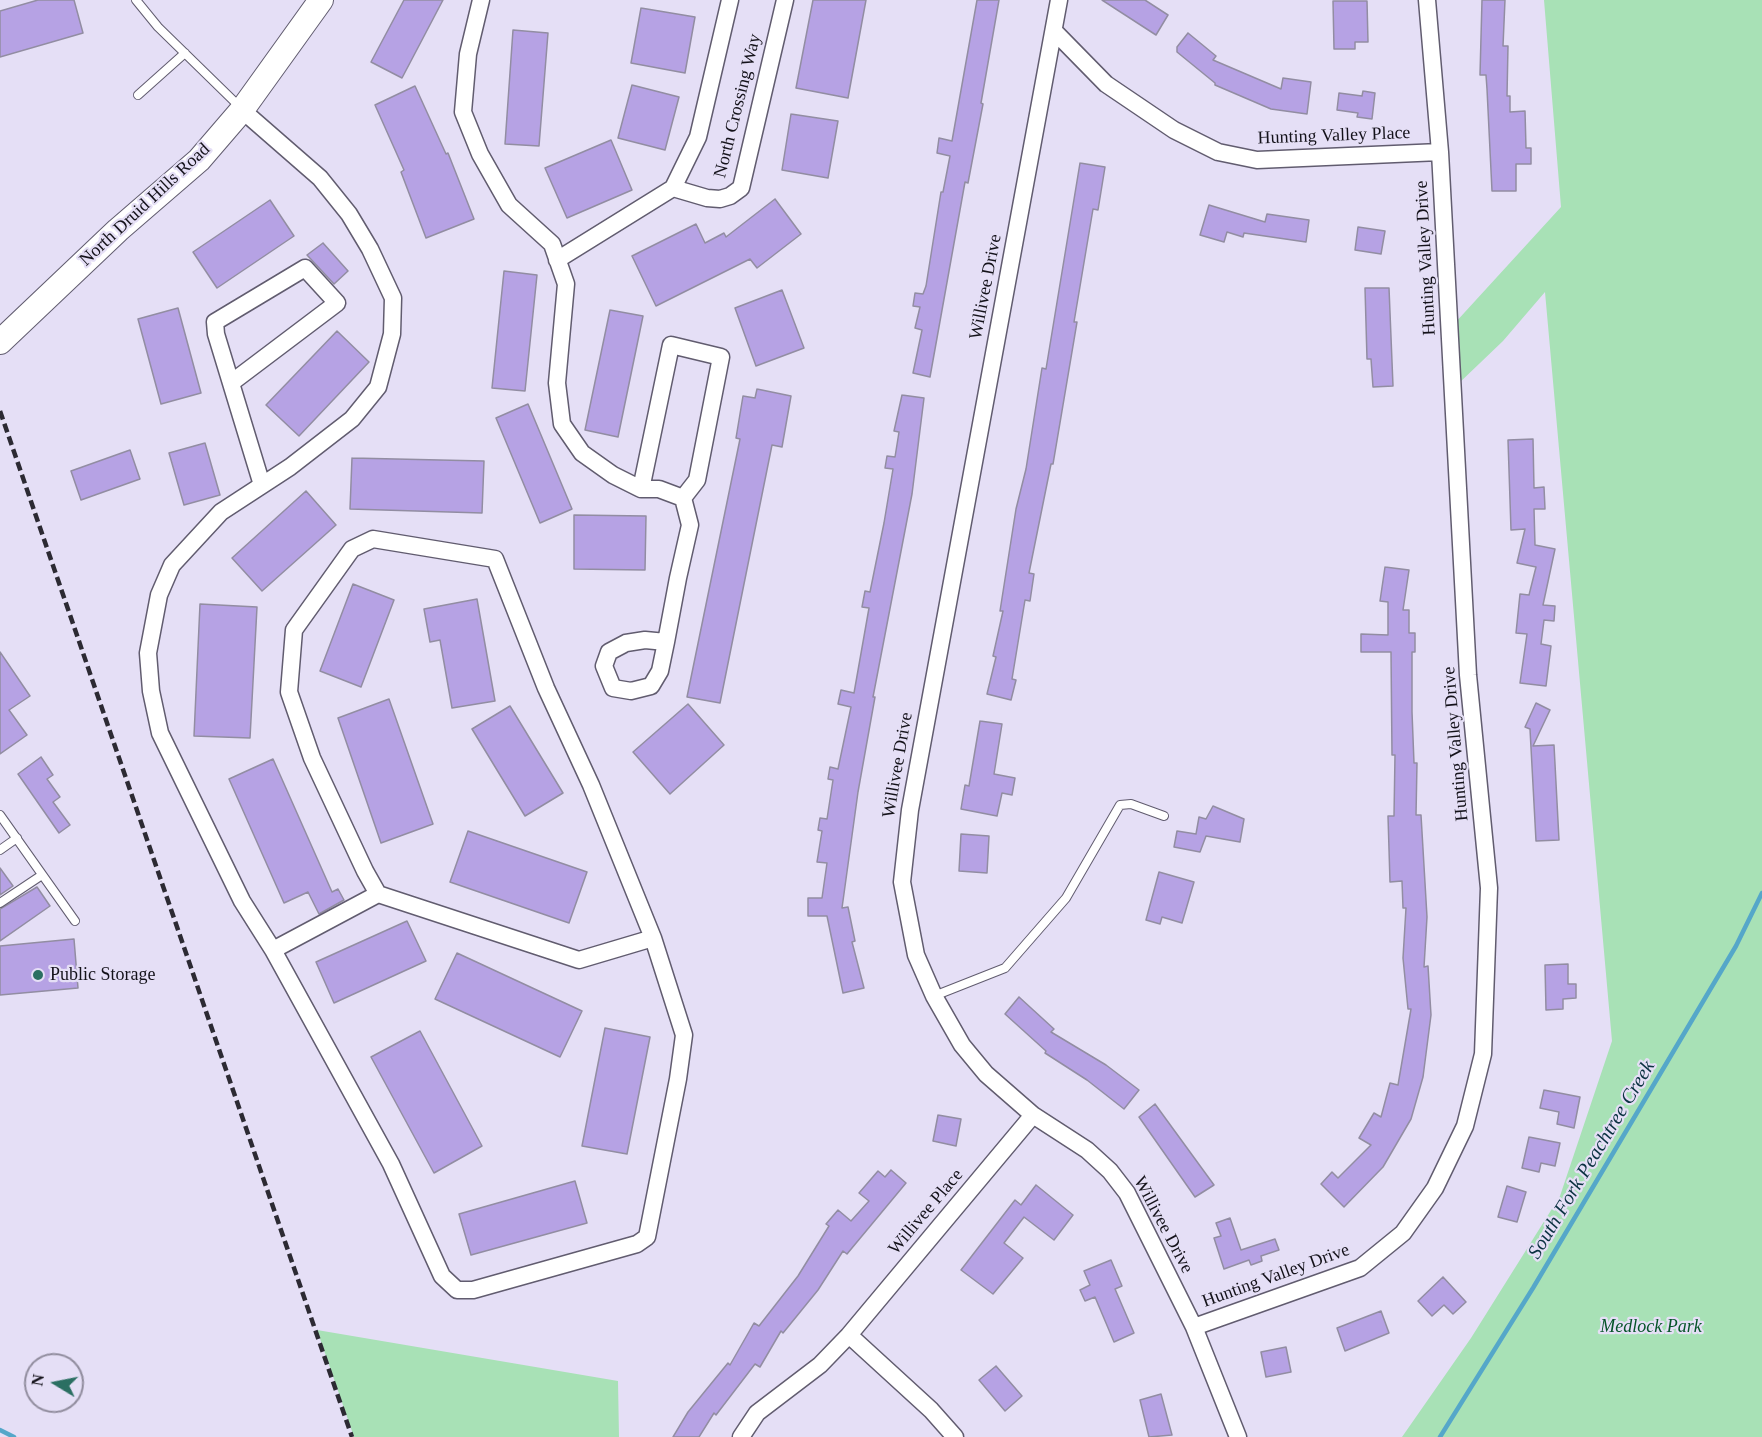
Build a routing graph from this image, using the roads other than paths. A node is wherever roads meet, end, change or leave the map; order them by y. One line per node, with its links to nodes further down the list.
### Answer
1 (136, 0): 9 (lane)
2 (321, 0): 11 (main road, North Druid Hills Road)
3 (481, 0): 14 (street)
4 (730, 0): 13 (street, North Crossing Way)
5 (784, 0): 13 (street, North Crossing Way)
6 (1059, 0): 8 (street, Willivee Drive)
7 (1427, 0): 12 (street, Hunting Valley Drive)
8 (1054, 32): 12 (street, Hunting Valley Place); 31 (street, Willivee Drive)
9 (185, 54): 10 (lane); 11 (lane)
10 (138, 95)
11 (242, 110): 15 (main road, North Druid Hills Road); 17 (street)
12 (1440, 152): 33 (street, Hunting Valley Drive)
13 (673, 188): 14 (street)
14 (557, 260): 18 (street)
15 (0, 342)
16 (231, 383): 16 (street); 17 (street)
17 (261, 485): 30 (street)
18 (641, 489): 19 (street); 19 (street)
19 (683, 498): 20 (street)
20 (666, 642)
21 (0, 815): 23 (lane)
22 (1164, 816): 31 (lane)
23 (17, 838): 24 (lane); 25 (lane)
24 (0, 850)
25 (42, 875): 27 (lane); 28 (lane)
26 (378, 894): 29 (street); 29 (street); 30 (street)
27 (0, 903)
28 (75, 921)
29 (653, 938): 30 (street)
30 (273, 950)
31 (934, 996): 32 (street, Willivee Drive)
32 (1033, 1115): 33 (street, Willivee Drive); 34 (street, Willivee Place)
33 (1194, 1327): 37 (street, Willivee Drive)
34 (849, 1335): 35 (street, Willivee Place); 36 (street)
35 (741, 1437)
36 (955, 1437)
37 (1238, 1437)

